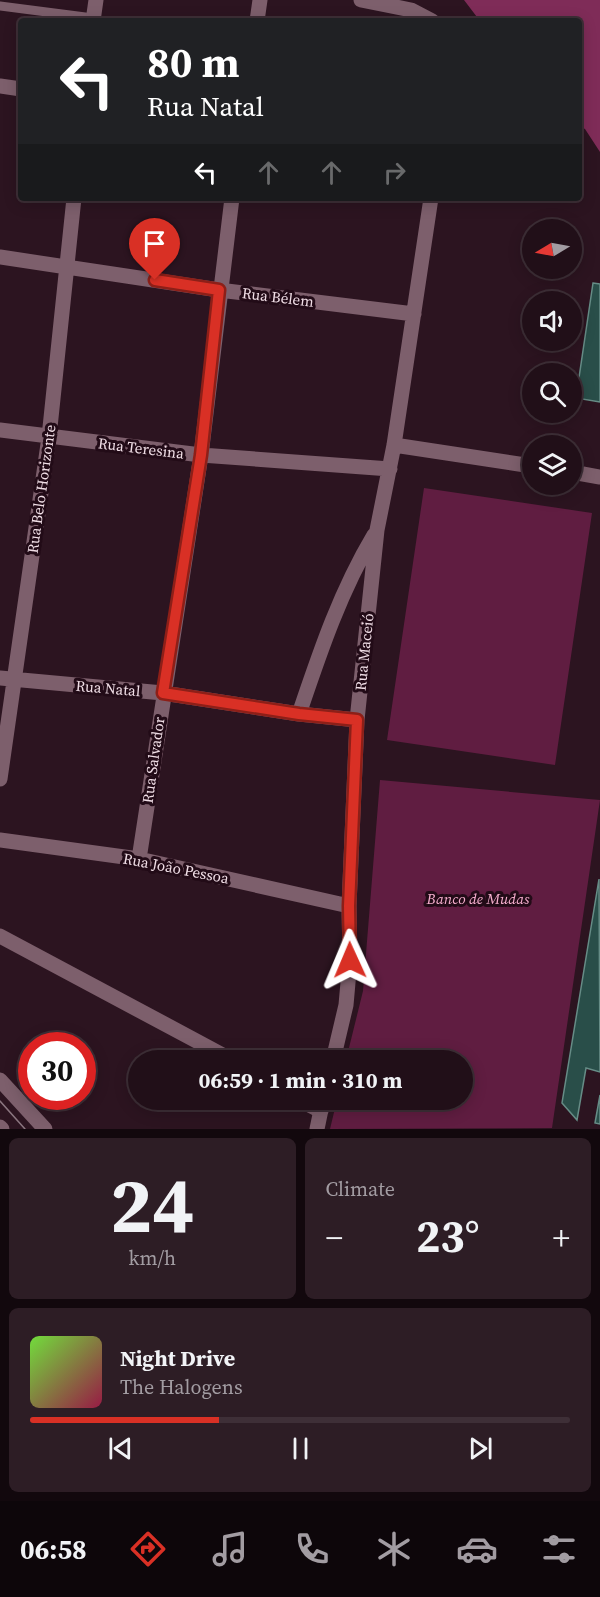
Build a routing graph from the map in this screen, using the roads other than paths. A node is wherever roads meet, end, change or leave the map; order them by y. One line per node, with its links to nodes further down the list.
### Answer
1 (96, 0): 6 (street)
2 (260, 0): 7 (street)
3 (362, 0): 8 (street)
4 (0, 6): 5 (lane)
5 (86, 18)
6 (93, 18)
7 (257, 18)
8 (426, 18)
9 (0, 86): 10 (street)
10 (18, 89)
11 (74, 201): 15 (street, Rua Belo Horizonte)
12 (232, 201): 16 (street, Rua Salvador)
13 (431, 201): 17 (street, Rua Maceió)
14 (0, 257): 15 (street, Rua Bélem)
15 (69, 266): 16 (street, Rua Bélem); 19 (street, Rua Belo Horizonte)
16 (219, 290): 17 (street, Rua Bélem); 21 (street, Rua Salvador)
17 (414, 314): 20 (street, Rua Maceió)
18 (0, 430): 19 (street, Rua Teresina)
19 (48, 437): 21 (street, Rua Teresina); 27 (street, Rua Belo Horizonte)
20 (394, 445): 22 (street); 23 (street, Rua Maceió)
21 (201, 455): 23 (street, Rua Teresina); 28 (street, Rua Salvador)
22 (522, 464)
23 (390, 469): 26 (street, Rua Maceió)
24 (582, 474): 25 (street)
25 (600, 477)
26 (377, 530): 29 (street, Rua Maceió); 30 (street, Rua Maceió)
27 (6, 679): 28 (street, Rua Natal); 31 (street, Rua Belo Horizonte)
28 (163, 693): 29 (street, Rua Natal); 33 (street, Rua Salvador)
29 (299, 714): 30 (street, Rua Natal)
30 (357, 720): 34 (street, Rua Maceió)
31 (0, 779)
32 (0, 840): 33 (street, Rua João Pessoa)
33 (139, 859): 34 (street, Rua João Pessoa)
34 (349, 906): 37 (street, Rua Maceió)
35 (0, 936): 36 (street)
36 (214, 1050)
37 (335, 1050)
38 (0, 1080): 40 (street)
39 (321, 1110): 41 (street)
40 (45, 1129)
41 (317, 1129)

